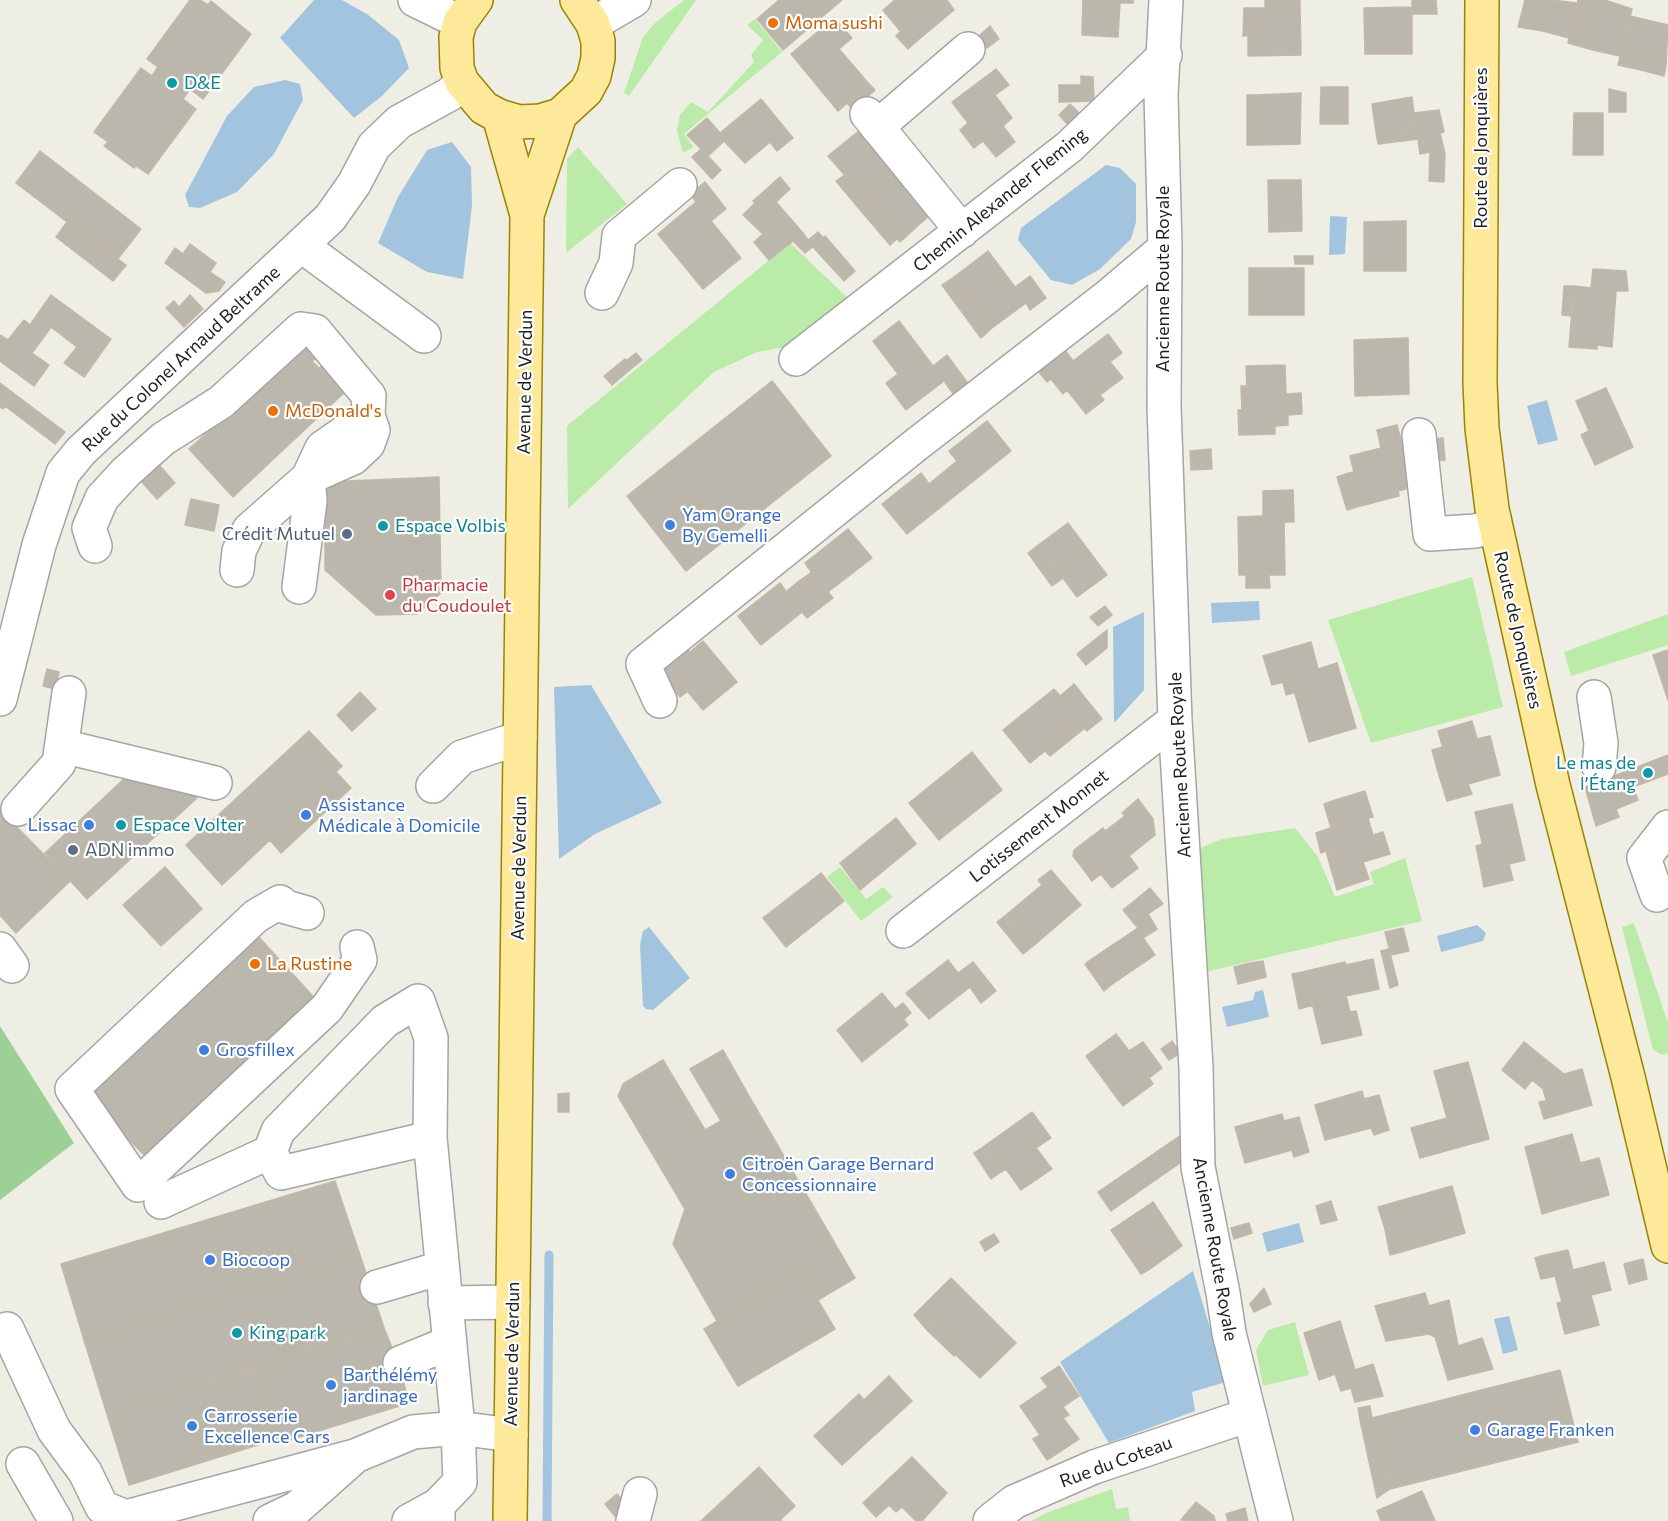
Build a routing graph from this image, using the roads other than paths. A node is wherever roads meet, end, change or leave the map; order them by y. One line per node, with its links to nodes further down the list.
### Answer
1 (415, 0): 5 (street)
2 (634, 0): 6 (street)
3 (1166, 0): 8 (street, Ancienne Route Royale)
4 (1482, 0): 22 (main road, Route de Jonquières)
5 (468, 11): 9 (main road)
6 (585, 12): 10 (main road)
7 (968, 49): 14 (street)
8 (1165, 55): 14 (street, Chemin Alexander Fleming); 16 (street, Ancienne Route Royale)
9 (462, 82): 11 (main road); 15 (street, Rue du Colonel Arnaud Beltrame)
10 (560, 114): 11 (main road); 13 (main road, Avenue de Verdun)
11 (499, 116): 13 (main road, Avenue de Verdun)
12 (680, 185): 17 (street)
13 (527, 215): 31 (main road, Avenue de Verdun)
14 (962, 231): 19 (street, Chemin Alexander Fleming)
15 (302, 246): 18 (street); 28 (street, Rue du Colonel Arnaud Beltrame)
16 (1165, 249): 29 (street); 30 (street, Ancienne Route Royale)
17 (602, 293)
18 (424, 336)
19 (796, 359)
20 (1419, 435): 22 (street)
21 (308, 478): 23 (street); 24 (street); 25 (street)
22 (1495, 526): 45 (main road, Route de Jonquières)
23 (95, 546)
24 (237, 570)
25 (299, 587)
26 (69, 693): 32 (street)
27 (1594, 696): 33 (street)
28 (0, 699)
29 (660, 701)
30 (1175, 720): 40 (street, Lotissement Monnet); 53 (street, Ancienne Route Royale)
31 (520, 738): 35 (street); 48 (main road, Avenue de Verdun)
32 (62, 746): 34 (street); 36 (street)
33 (1599, 767)
34 (215, 783)
35 (433, 786)
36 (18, 809)
37 (1668, 826): 38 (street)
38 (1657, 895)
39 (307, 913): 41 (street)
40 (903, 931)
41 (357, 947)
42 (430, 1138): 43 (street); 43 (street); 46 (street)
43 (270, 1152): 44 (street)
44 (161, 1202)
45 (1668, 1246)
46 (441, 1268): 47 (street); 49 (street)
47 (377, 1287)
48 (513, 1302): 49 (street); 55 (main road, Avenue de Verdun)
49 (445, 1303): 50 (street)
50 (449, 1343): 52 (street); 54 (street)
51 (9, 1350): 56 (street)
52 (400, 1363)
53 (1249, 1415): 63 (street, Rue du Coteau); 64 (street, Ancienne Route Royale)
54 (458, 1428): 55 (street); 56 (street); 58 (street)
55 (511, 1435): 62 (main road, Avenue de Verdun)
56 (355, 1456): 60 (street)
57 (23, 1464): 59 (street)
58 (438, 1513): 61 (street)
59 (56, 1521)
60 (270, 1521)
61 (409, 1521)
62 (510, 1521)
63 (990, 1521)
64 (1276, 1521)

